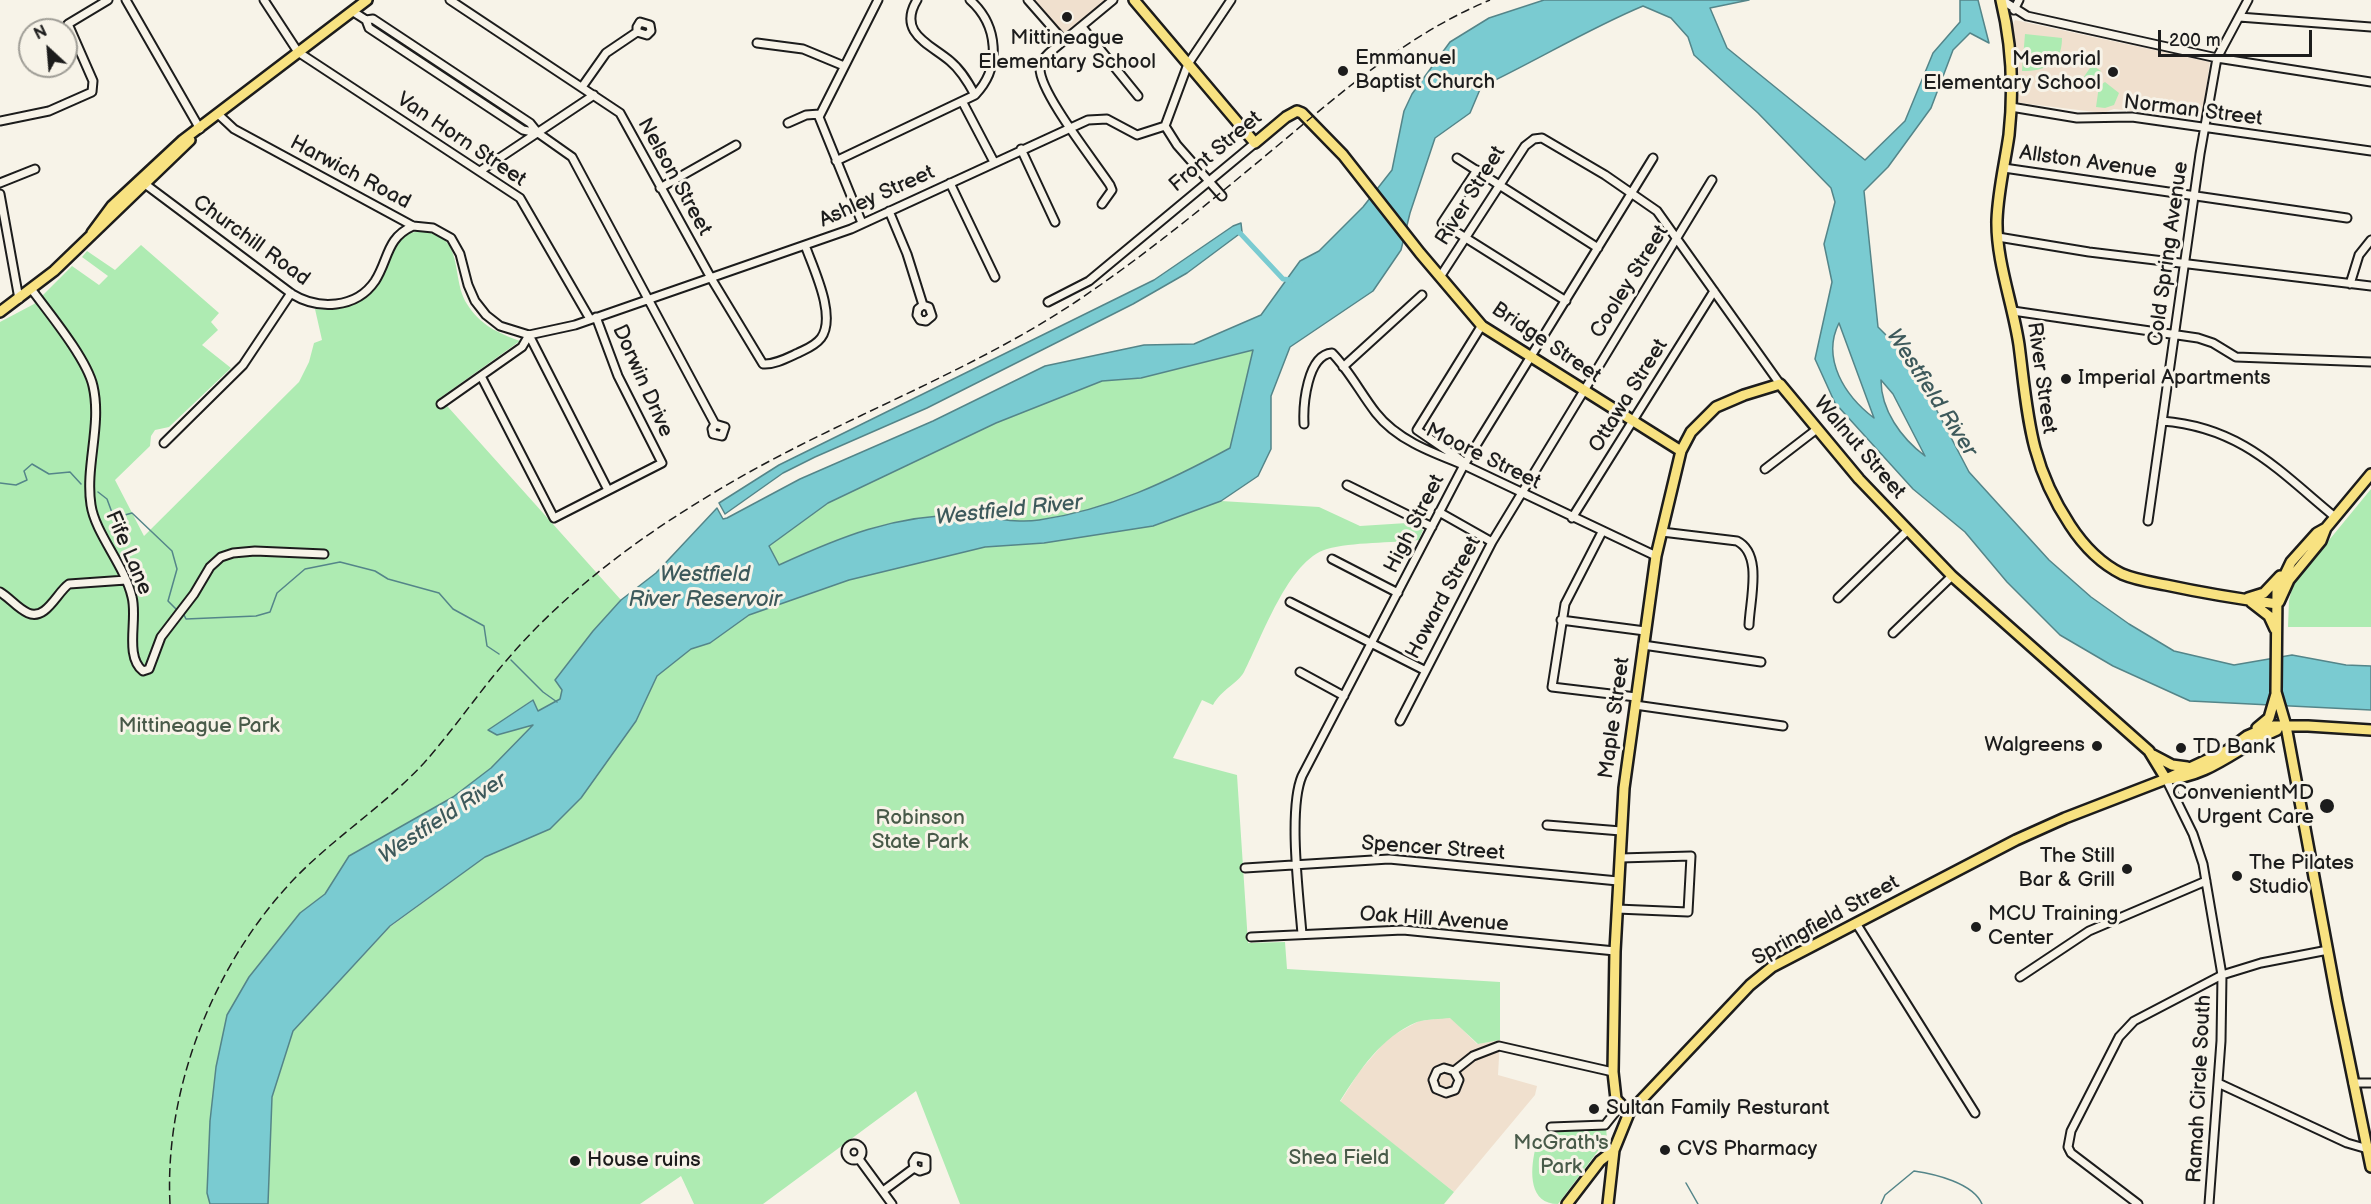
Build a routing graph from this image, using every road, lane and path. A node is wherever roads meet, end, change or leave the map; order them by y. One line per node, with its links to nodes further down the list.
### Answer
1 (108, 0): 42 (street)
2 (126, 0): 47 (street)
3 (264, 0): 25 (street)
4 (366, 0): 17 (main road)
5 (450, 0): 32 (street, Nelson Street)
6 (878, 0): 30 (street)
7 (917, 0): 35 (street)
8 (970, 0): 35 (street)
9 (1028, 0): 23 (street)
10 (1113, 0): 20 (street)
11 (1134, 0): 29 (main road)
12 (1231, 0): 29 (street)
13 (2001, 0): 16 (street); 39 (main road, River Street)
14 (2019, 0): 16 (street)
15 (2248, 0): 18 (street, Cold Spring Avenue)
16 (2014, 10): 27 (street)
17 (352, 11): 19 (street); 25 (main road)
18 (2239, 17): 21 (street); 27 (street, Cold Spring Avenue)
19 (366, 20): 26 (street); 28 (street)
20 (1082, 27): 23 (street); 37 (street)
21 (2371, 27)
22 (637, 32): 32 (street)
23 (1064, 41): 46 (street)
24 (757, 43): 30 (street)
25 (298, 52): 40 (main road); 61 (street, Van Horn Street)
26 (423, 52): 28 (street); 33 (street)
27 (2217, 58): 31 (street); 45 (street, Cold Spring Avenue)
28 (418, 60): 36 (street)
29 (1188, 64): 44 (street); 50 (main road)
30 (844, 66): 41 (street)
31 (2371, 82)
32 (582, 87): 34 (street, Nelson Street)
33 (477, 88): 36 (street); 48 (street)
34 (594, 95): 48 (street); 68 (street, Nelson Street)
35 (975, 95): 38 (street)
36 (472, 96): 48 (street)
37 (1138, 96)
38 (962, 101): 56 (street); 57 (street)
39 (2011, 107): 45 (street, Norman Street); 58 (main road, River Street)
40 (218, 114): 47 (main road); 79 (street, Harwich Road)
41 (820, 114): 43 (street); 56 (street)
42 (0, 121)
43 (788, 123)
44 (1165, 126): 46 (street, Ashley Street); 64 (street)
45 (2205, 126): 53 (street, Norman Street); 71 (street, Cold Spring Avenue)
46 (1070, 127): 52 (street, Ashley Street); 73 (street)
47 (200, 129): 63 (main road)
48 (538, 133): 61 (street); 97 (street)
49 (1536, 138): 67 (street, River Street); 69 (street, Walnut Street)
50 (1255, 143): 64 (street, Front Street); 75 (main road, Front Street)
51 (736, 145): 68 (street)
52 (1021, 149): 57 (street, Ashley Street); 77 (street)
53 (2371, 151)
54 (1457, 158): 60 (street)
55 (1653, 159): 69 (street, High Street)
56 (836, 161): 78 (street)
57 (994, 162): 66 (street, Ashley Street)
58 (2004, 168): 71 (street, Allston Avenue); 80 (main road, River Street)
59 (35, 170): 65 (street)
60 (1477, 170): 67 (street); 82 (street)
61 (480, 171): 103 (street, Van Horn Street)
62 (1712, 180): 81 (street, Cooley Street)
63 (142, 182): 92 (main road); 94 (street, Churchill Road)
64 (1209, 182): 72 (street); 99 (street, Front Street)
65 (0, 183)
66 (950, 183): 74 (street, Ashley Street); 87 (street)
67 (1501, 185): 82 (street, River Street); 85 (street)
68 (660, 188): 89 (street, Nelson Street)
69 (1631, 193): 81 (street, Walnut Street); 85 (street, High Street)
70 (0, 194): 96 (street)
71 (2194, 195): 76 (street, Allston Avenue); 86 (street, Cold Spring Avenue)
72 (1222, 196)
73 (1102, 204)
74 (889, 211): 78 (street, Ashley Street); 100 (street)
75 (1388, 214): 88 (main road, Bridge Street)
76 (2346, 218)
77 (1055, 222)
78 (862, 224): 84 (street, Ashley Street)
79 (413, 226): 94 (street, Churchill Road); 106 (street, Harwich Road)
80 (1998, 237): 86 (street); 101 (main road, River Street)
81 (1677, 238): 93 (street, Walnut Street); 112 (street, Cooley Street)
82 (1466, 240): 88 (street, River Street); 98 (street)
83 (2371, 240): 90 (street)
84 (805, 245): 89 (street, Ashley Street); 89 (street, Nelson Street)
85 (1598, 248): 98 (street, High Street)
86 (2185, 264): 90 (street); 105 (street, Cold Spring Avenue)
87 (994, 277)
88 (1440, 277): 104 (main road, Bridge Street)
89 (711, 278): 97 (street, Ashley Street)
90 (2350, 284): 91 (street)
91 (2371, 286)
92 (32, 290): 96 (main road); 142 (street, Fife Lane)
93 (1714, 291): 111 (street, Walnut Street); 114 (street, Ottawa Street)
94 (291, 293): 119 (street)
95 (1422, 295): 109 (street)
96 (19, 299): 102 (main road)
97 (648, 299): 103 (street, Ashley Street); 116 (street)
98 (1566, 301): 107 (street, High Street)
99 (1048, 302)
100 (923, 305)
101 (2013, 311): 105 (street); 146 (main road, River Street)
102 (0, 312)
103 (593, 318): 106 (street); 125 (street, Dorwin Drive)
104 (1482, 326): 107 (main road, Bridge Street); 121 (street)
105 (2175, 334): 108 (street); 115 (street, Cold Spring Avenue)
106 (529, 335): 110 (street); 125 (street)
107 (1530, 358): 112 (main road, Bridge Street); 121 (street, High Street)
108 (2371, 362)
109 (1343, 367): 117 (street, Moore Street); 121 (street, Moore Street)
110 (481, 376): 113 (street); 125 (street, Dorwin Drive)
111 (1780, 384): 118 (main road, Walnut Street); 120 (main road, Maple Street)
112 (1583, 391): 114 (main road, Bridge Street); 126 (street, Cooley Street)
113 (441, 404)
114 (1633, 421): 120 (main road, Bridge Street); 129 (street, Ottawa Street)
115 (2162, 421): 128 (street); 130 (street, Cold Spring Avenue)
116 (716, 424)
117 (1304, 424)
118 (1817, 429): 122 (street); 133 (main road, Walnut Street)
119 (164, 443)
120 (1681, 451): 135 (main road, Maple Street)
121 (1464, 465): 126 (street, Moore Street); 127 (street, High Street)
122 (1765, 469)
123 (2371, 474): 128 (main road)
124 (1347, 485): 131 (street)
125 (608, 490)
126 (1520, 494): 129 (street, Moore Street); 136 (street, Howard Street)
127 (1439, 512): 131 (street, High Street); 136 (street)
128 (2335, 517): 132 (main road)
129 (1572, 518): 134 (street, Moore Street)
130 (2148, 521)
131 (1432, 527): 144 (street, High Street)
132 (2326, 528): 140 (main road); 148 (main road)
133 (1908, 530): 141 (main road, Walnut Street); 145 (street)
134 (1602, 532): 138 (street, Moore Street); 149 (street)
135 (1662, 532): 138 (main road, Maple Street); 150 (street)
136 (1492, 542): 157 (street, Howard Street)
137 (324, 554): 142 (street, Fife Lane)
138 (1656, 556): 151 (main road, Maple Street)
139 (1332, 559): 144 (street)
140 (2291, 562): 146 (main road); 148 (main road)
141 (1952, 576): 152 (street); 167 (main road, Walnut Street)
142 (126, 580): 143 (street)
143 (0, 592)
144 (1398, 592): 154 (street, High Street)
145 (1838, 598)
146 (2247, 600): 148 (main road, River Street); 153 (main road)
147 (1290, 602): 154 (street)
148 (2277, 604): 153 (main road)
149 (1561, 621): 151 (street); 160 (street)
150 (1749, 625)
151 (1645, 631): 155 (main road, Maple Street)
152 (1893, 633)
153 (2277, 633): 161 (main road)
154 (1372, 643): 157 (street); 159 (street, High Street)
155 (1643, 645): 156 (street); 160 (main road, Maple Street)
156 (1761, 662)
157 (1424, 670): 162 (street, Howard Street)
158 (1300, 672): 159 (street)
159 (1344, 696): 173 (street, High Street)
160 (1635, 701): 163 (street); 171 (main road, Maple Street)
161 (2277, 708): 164 (main road); 166 (main road)
162 (1400, 721)
163 (1783, 726)
164 (2286, 726): 165 (main road); 166 (main road, Springfield Street); 169 (main road, Springfield Street); 181 (main road)
165 (2371, 730)
166 (2247, 736): 168 (main road, Springfield Street)
167 (2153, 755): 168 (main road); 169 (main road, Walnut Street)
168 (2190, 767): 169 (main road, Springfield Street)
169 (2166, 779): 176 (street, Ramah Circle South); 178 (main road, Springfield Street)
170 (1547, 825): 171 (street)
171 (1621, 831): 172 (main road, Maple Street)
172 (1620, 858): 175 (main road, Maple Street); 177 (street)
173 (1297, 864): 174 (street, Spencer Street); 175 (street, Spencer Street); 179 (street, High Street)
174 (1245, 868)
175 (1618, 881): 177 (main road, Maple Street)
176 (2206, 881): 183 (street, Ramah Circle South); 184 (street)
177 (1617, 909): 182 (main road, Maple Street)
178 (1856, 922): 191 (main road, Springfield Street); 192 (street)
179 (1302, 934): 180 (street, Oak Hill Avenue); 182 (street, Oak Hill Avenue)
180 (1251, 937)
181 (2328, 950): 183 (street); 188 (main road)
182 (1615, 951): 186 (main road, Maple Street)
183 (2222, 975): 187 (street, Ramah Circle South); 203 (street)
184 (2020, 977)
185 (1454, 1071): 186 (street)
186 (1613, 1072): 190 (main road, Maple Street)
187 (2218, 1083): 195 (street); 204 (street, Ramah Circle South)
188 (2353, 1083): 189 (street); 195 (main road)
189 (2371, 1083)
190 (1621, 1106): 191 (main road); 193 (street)
191 (1629, 1113): 194 (main road, Springfield Street)
192 (1975, 1113)
193 (1551, 1127)
194 (1614, 1150): 201 (main road); 202 (main road, Springfield Street)
195 (2369, 1150): 197 (main road)
196 (859, 1159): 199 (street)
197 (2371, 1167)
198 (914, 1168): 199 (street)
199 (883, 1191): 200 (street)
200 (892, 1204)
201 (1567, 1204)
202 (1608, 1204)
203 (2138, 1204)
204 (2209, 1204)

